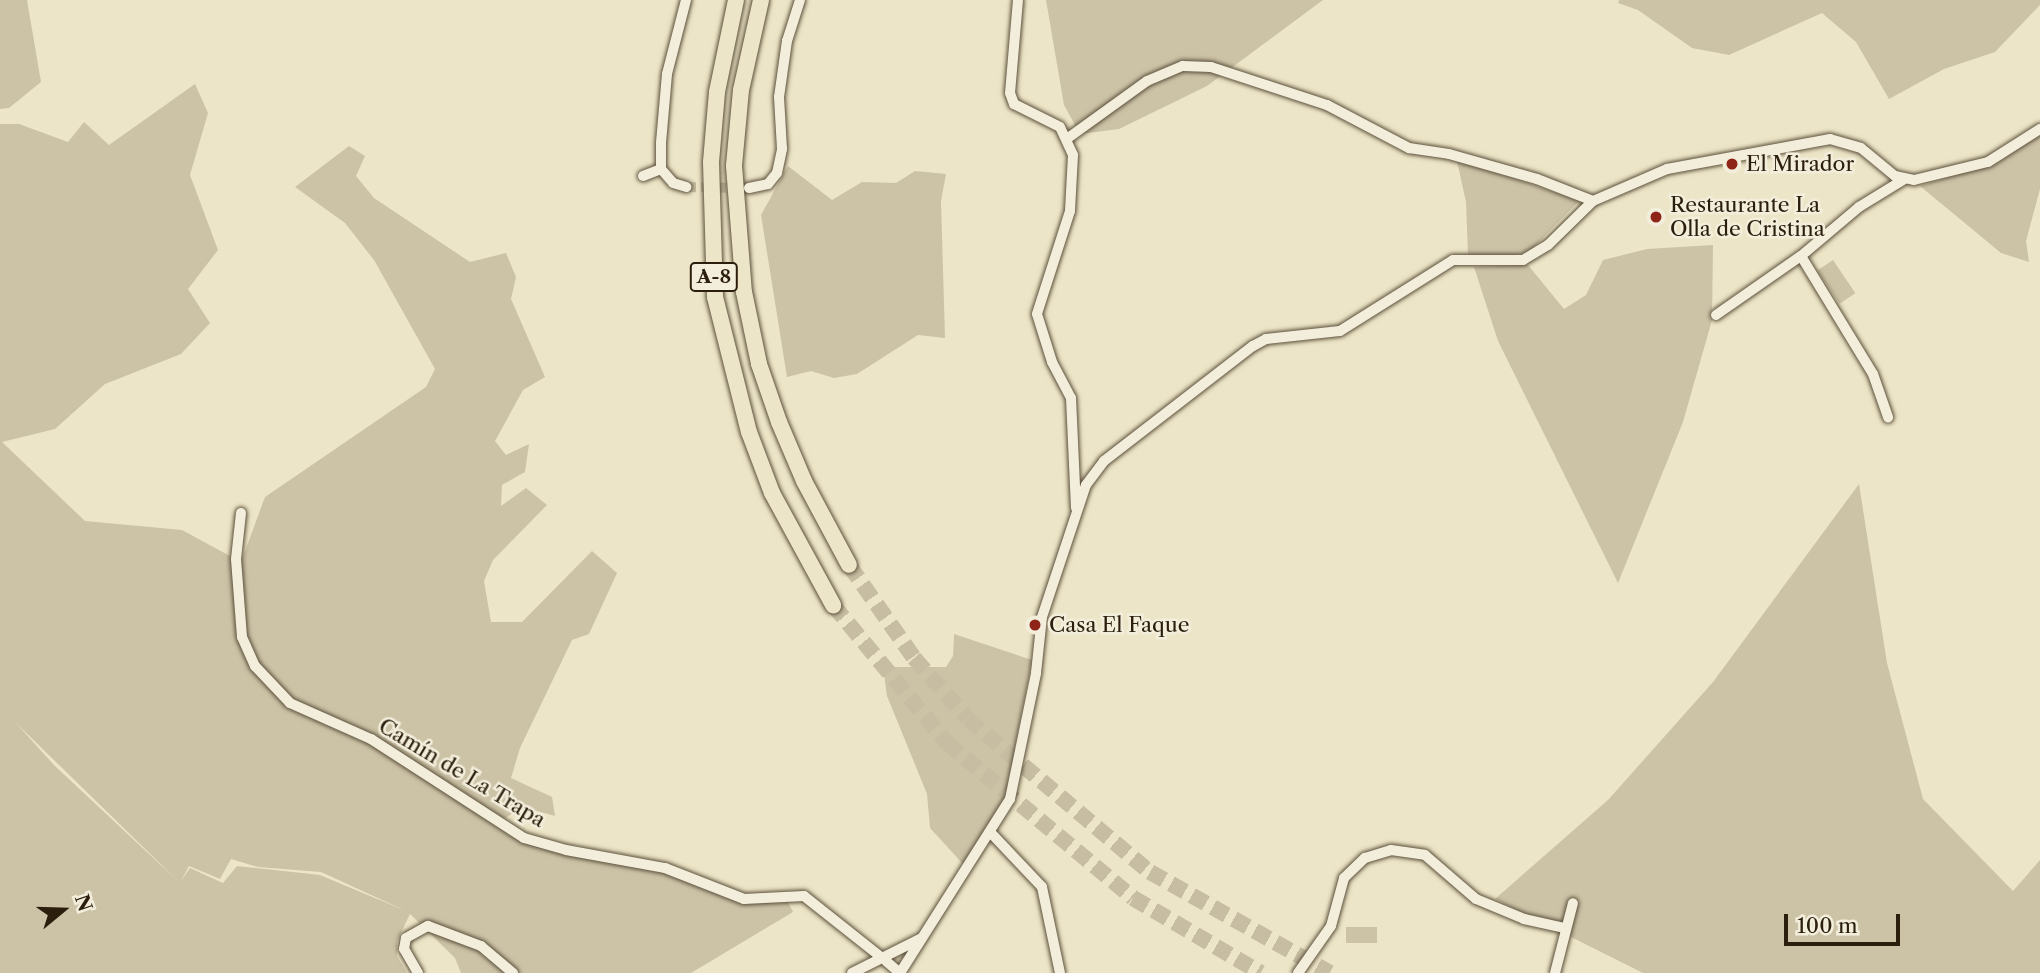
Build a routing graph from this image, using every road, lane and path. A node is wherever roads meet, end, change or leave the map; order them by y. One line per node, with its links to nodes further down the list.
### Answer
1 (686, 0): 8 (street)
2 (736, 0): 20 (highway, A-8)
3 (761, 0): 19 (highway, A-8)
4 (800, 0): 12 (street)
5 (1018, 0): 7 (street)
6 (2040, 129): 10 (street)
7 (1068, 138): 13 (street); 17 (street)
8 (661, 169): 9 (street); 11 (street)
9 (643, 176)
10 (1903, 180): 13 (street); 14 (street)
11 (686, 187)
12 (749, 188)
13 (1593, 201): 17 (street)
14 (1801, 256): 15 (street); 16 (street)
15 (1716, 315)
16 (1888, 417)
17 (1076, 510): 21 (street)
18 (241, 513): 25 (street, Camín de La Trapa)
19 (849, 565)
20 (833, 605)
21 (991, 833): 24 (street); 31 (street)
22 (1573, 903): 23 (street)
23 (1565, 928): 32 (street); 33 (street)
24 (924, 936): 25 (street); 26 (street)
25 (883, 958): 26 (street); 29 (street); 30 (street, Camín de La Trapa)
26 (910, 958): 30 (street)
27 (418, 973): 28 (street)
28 (513, 973)
29 (852, 973)
30 (900, 973)
31 (1060, 973)
32 (1298, 973)
33 (1555, 973)

